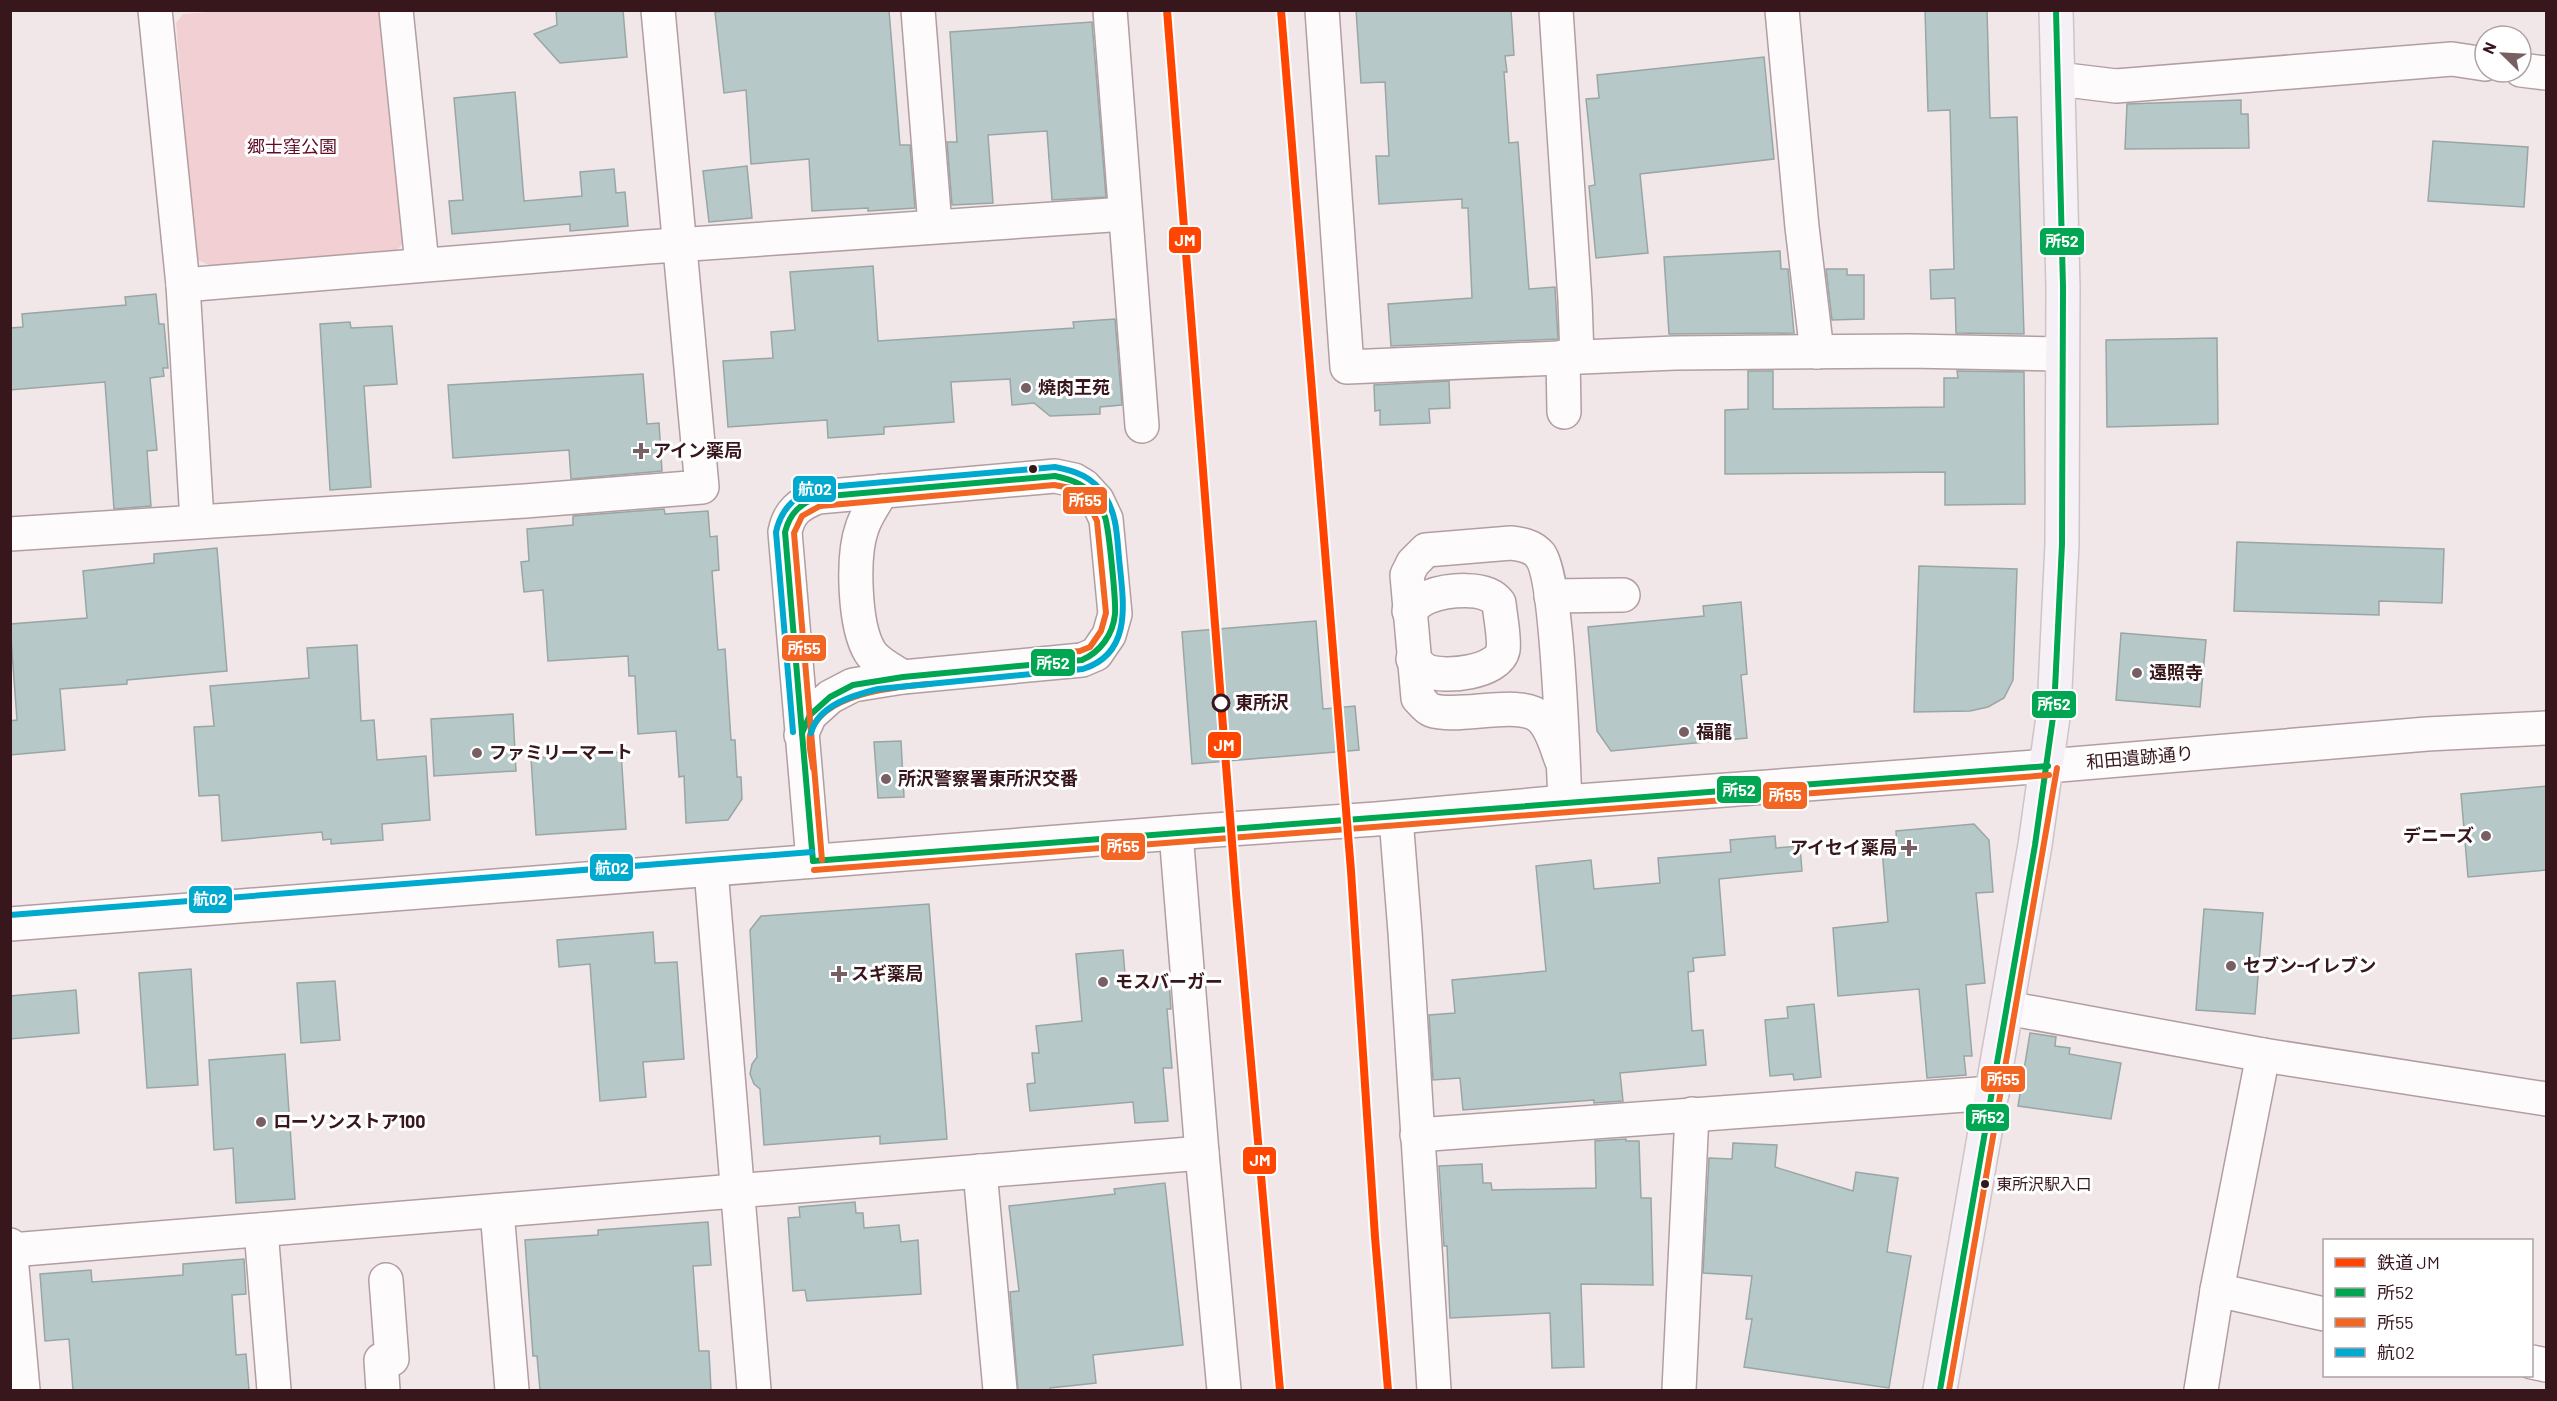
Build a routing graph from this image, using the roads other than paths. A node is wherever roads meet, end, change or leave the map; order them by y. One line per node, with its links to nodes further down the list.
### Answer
1 (155, 10): 16 (street)
2 (396, 10): 15 (street)
3 (658, 10): 14 (street)
4 (918, 10): 13 (street)
5 (1110, 10): 12 (street)
6 (1322, 10): 19 (street)
7 (1556, 10): 19 (street)
8 (1782, 10): 17 (street)
9 (2056, 10): 11 (main road)
10 (2473, 62): 11 (street)
11 (2058, 79): 18 (main road)
12 (1125, 214): 13 (street); 21 (street)
13 (935, 226): 14 (street)
14 (678, 244): 15 (street); 23 (street)
15 (422, 264): 16 (street)
16 (183, 285): 23 (street)
17 (1817, 352): 18 (street); 19 (street)
18 (2062, 354): 33 (main road)
19 (1570, 357): 20 (street)
20 (1564, 412)
21 (1142, 426)
22 (882, 491): 29 (street); 29 (street); 31 (street)
23 (197, 521): 24 (street)
24 (10, 534)
25 (1623, 595): 26 (street)
26 (1551, 596): 27 (street); 32 (street)
27 (1409, 611): 28 (street); 28 (street)
28 (1413, 659): 32 (street)
29 (903, 677): 31 (street)
30 (2547, 728): 33 (street, 和田遺跡通り)
31 (801, 735): 37 (street)
32 (1563, 764): 34 (street)
33 (2048, 766): 34 (street, 和田遺跡通り); 40 (main road)
34 (1565, 802): 35 (street, 和田遺跡通り)
35 (1386, 818): 36 (street, 和田遺跡通り); 45 (street)
36 (1188, 832): 37 (street, 和田遺跡通り); 46 (street)
37 (813, 861): 38 (street, 和田遺跡通り)
38 (711, 870): 39 (street, 和田遺跡通り); 48 (street)
39 (10, 924)
40 (2007, 1008): 41 (street); 42 (main road)
41 (2263, 1055): 43 (street); 54 (street)
42 (1992, 1093): 44 (street); 65 (main road)
43 (2547, 1099)
44 (1692, 1114): 45 (street); 64 (street)
45 (1417, 1135): 63 (street)
46 (1202, 1153): 47 (street); 62 (street)
47 (980, 1171): 48 (street); 61 (street)
48 (737, 1191): 49 (street); 60 (street)
49 (497, 1211): 50 (street); 59 (street)
50 (261, 1230): 52 (street); 58 (street)
51 (10, 1245): 52 (street)
52 (11, 1250): 57 (street)
53 (386, 1280): 56 (street)
54 (2217, 1290): 55 (street); 66 (street)
55 (2323, 1314)
56 (385, 1370)
57 (23, 1390)
58 (274, 1390)
59 (512, 1390)
60 (754, 1390)
61 (1000, 1390)
62 (1224, 1390)
63 (1434, 1390)
64 (1679, 1390)
65 (1941, 1390)
66 (2201, 1390)

